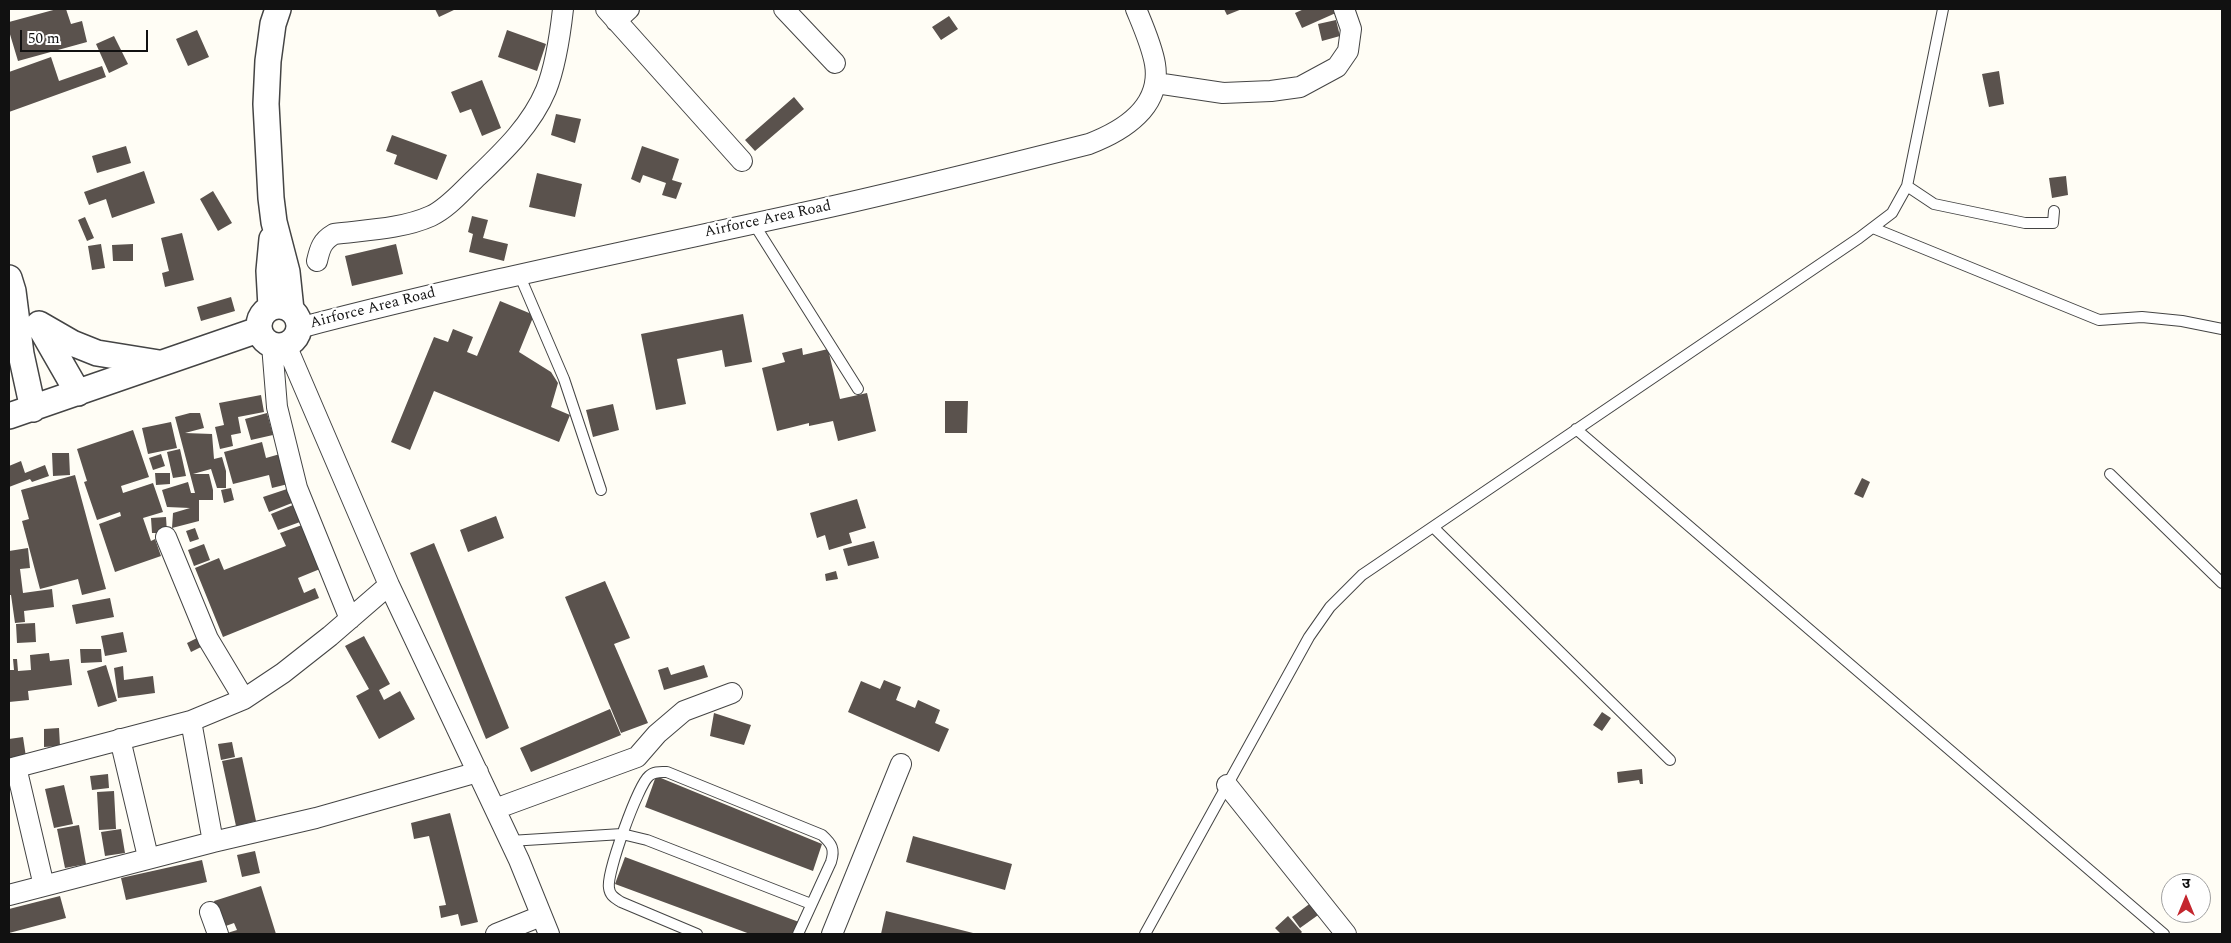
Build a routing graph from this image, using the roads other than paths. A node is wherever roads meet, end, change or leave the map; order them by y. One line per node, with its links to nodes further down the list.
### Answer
1 (278, 9): 18 (street)
2 (563, 9): 15 (street)
3 (784, 9): 8 (street)
4 (1136, 9): 9 (street)
5 (1344, 9): 9 (street)
6 (1943, 9): 11 (lane)
7 (617, 13): 10 (street)
8 (835, 63)
9 (1156, 83): 13 (street, Airforce Area Road)
10 (742, 161)
11 (1907, 186): 12 (lane); 14 (lane)
12 (2054, 211)
13 (754, 224): 16 (street, Airforce Area Road); 23 (lane)
14 (1873, 228): 20 (lane); 27 (lane)
15 (318, 261)
16 (519, 274): 18 (street, Airforce Area Road); 29 (lane)
17 (11, 285): 19 (street)
18 (280, 328): 21 (street, Airforce Area Road); 33 (street); 34 (street)
19 (29, 330): 21 (street); 22 (street); 24 (street); 25 (street)
20 (2222, 330)
21 (164, 363): 24 (street, Airforce Area Road)
22 (9, 364)
23 (858, 389)
24 (78, 393): 25 (street, Airforce Area Road)
25 (33, 409): 26 (street, Airforce Area Road)
26 (9, 416)
27 (1576, 429): 30 (lane); 61 (lane)
28 (2110, 474): 32 (lane)
29 (601, 490)
30 (1432, 527): 39 (lane); 43 (lane)
31 (166, 537): 36 (street)
32 (2222, 583)
33 (389, 585): 34 (street); 42 (street)
34 (350, 618): 36 (street)
35 (732, 693): 44 (street)
36 (244, 699): 37 (street)
37 (191, 721): 38 (street); 47 (street)
38 (120, 739): 41 (street); 48 (street)
39 (1670, 760)
40 (901, 764): 58 (street)
41 (12, 768): 49 (street)
42 (478, 772): 44 (street); 47 (street)
43 (1228, 785): 59 (lane); 60 (street)
44 (495, 809): 46 (street)
45 (622, 834): 46 (lane); 51 (lane); 51 (lane); 56 (lane)
46 (510, 841): 53 (street)
47 (213, 842): 48 (street)
48 (148, 857): 49 (street)
49 (44, 886): 50 (street)
50 (9, 895)
51 (811, 904): 57 (lane)
52 (210, 912): 54 (street)
53 (545, 925): 55 (street)
54 (218, 934)
55 (496, 934)
56 (697, 934)
57 (798, 934)
58 (832, 934)
59 (1145, 934)
60 (1346, 934)
61 (2164, 934)

